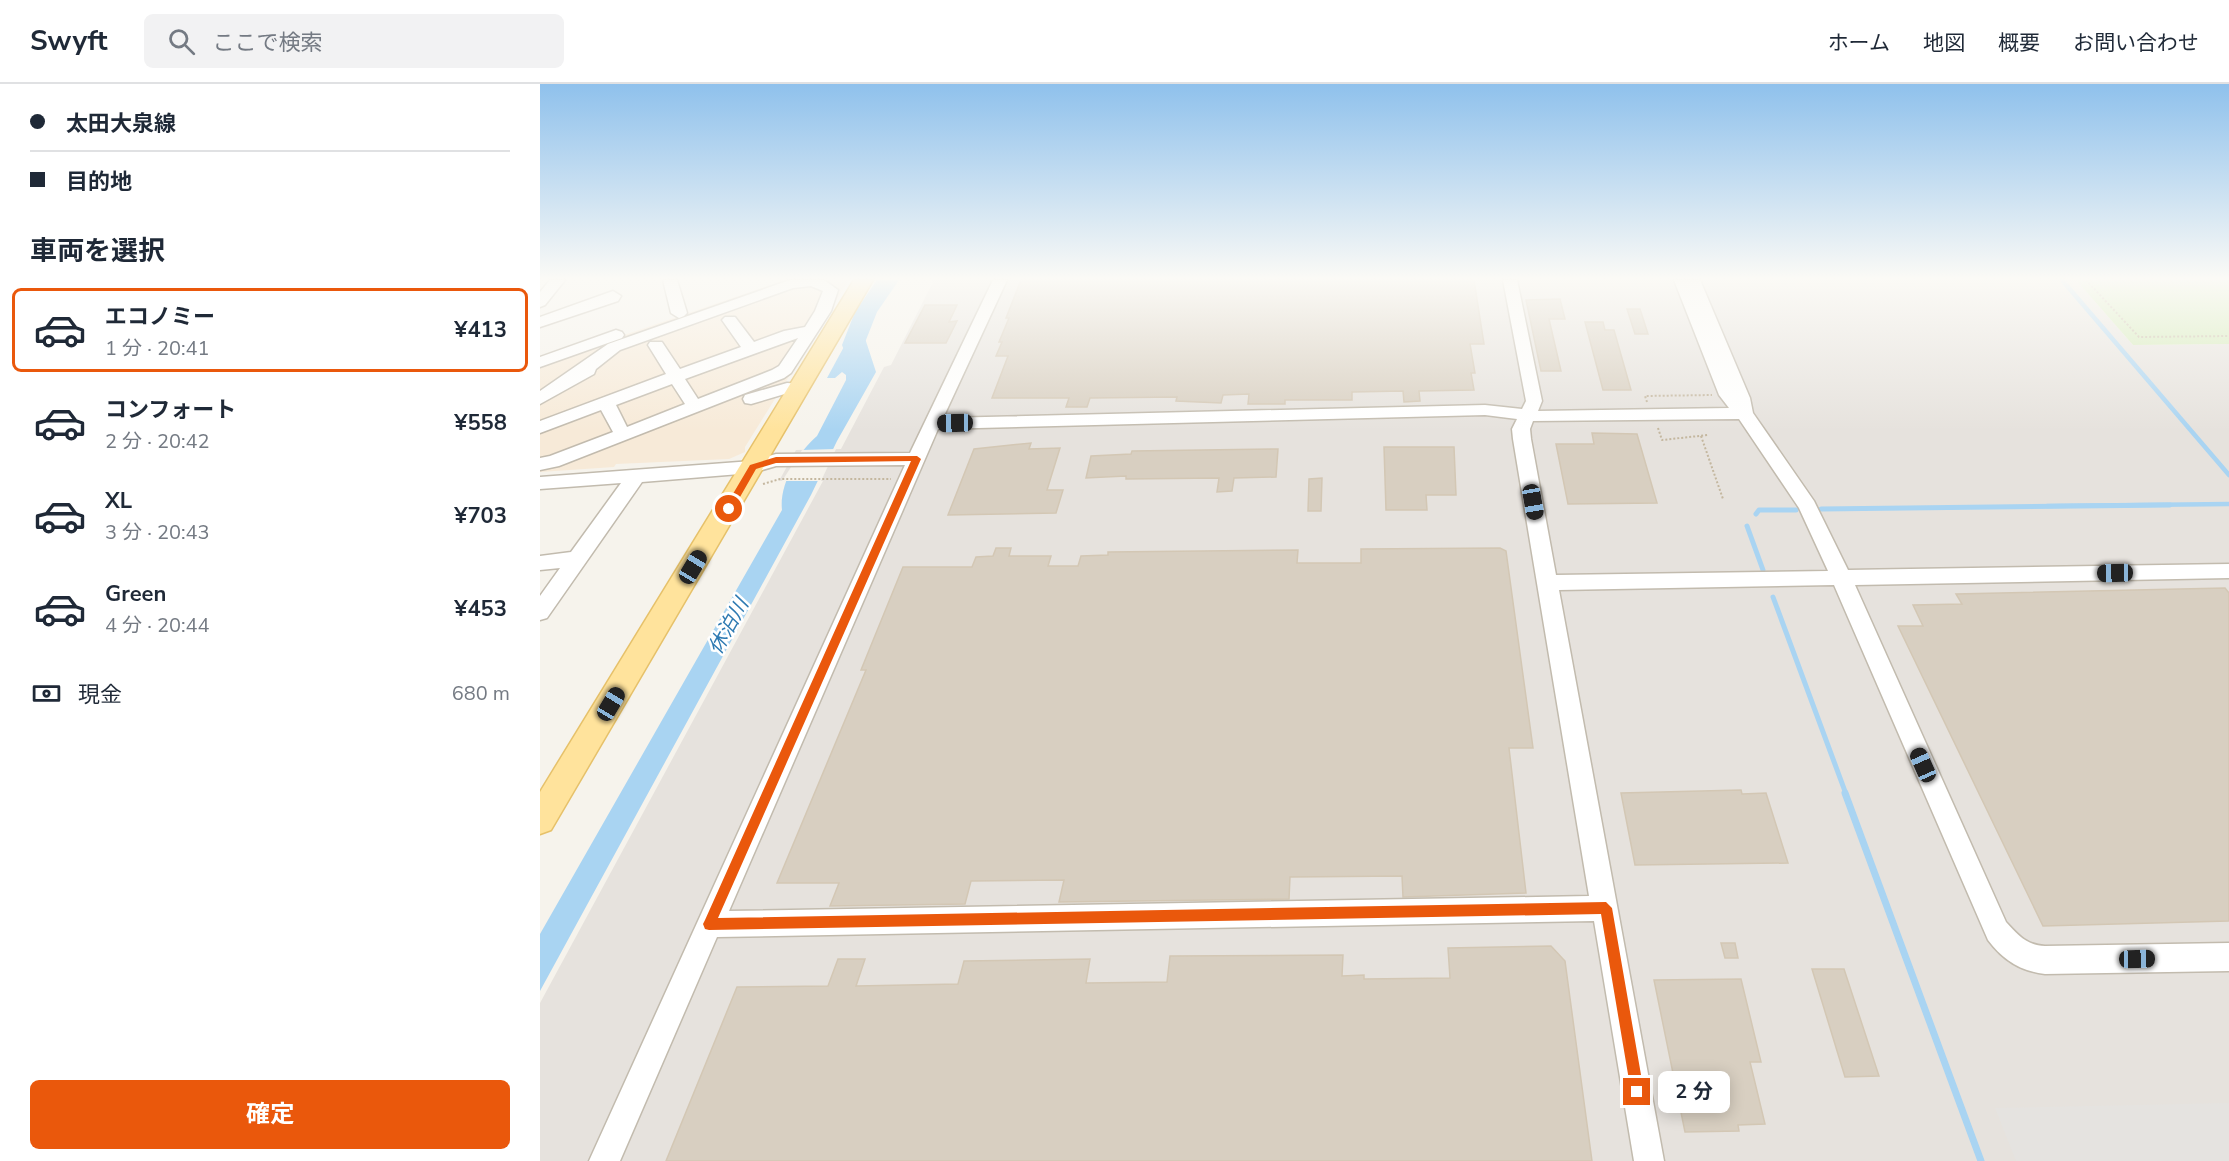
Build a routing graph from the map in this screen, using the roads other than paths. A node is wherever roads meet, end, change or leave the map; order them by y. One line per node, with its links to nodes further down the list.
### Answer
1 (630, 330): 13 (street)
2 (661, 330): 14 (street)
3 (700, 330): 11 (street)
4 (737, 330): 12 (street)
5 (834, 330): 16 (main road)
6 (976, 330): 22 (street)
7 (1520, 330): 21 (street)
8 (1701, 330): 20 (street)
9 (1714, 330): 20 (street)
10 (810, 331): 12 (street); 19 (street)
11 (656, 345): 14 (street); 15 (street)
12 (751, 349): 15 (street)
13 (540, 362)
14 (576, 375): 17 (street)
15 (676, 377): 18 (street); 19 (street)
16 (800, 388): 19 (street); 28 (main road)
17 (540, 398)
18 (606, 403): 23 (street); 24 (street)
19 (689, 409): 24 (street)
20 (1744, 413): 21 (street); 33 (street)
21 (1527, 415): 22 (street); 34 (street)
22 (932, 424): 26 (street)
23 (540, 428)
24 (623, 435): 25 (street)
25 (540, 464)
26 (914, 464): 28 (street); 38 (street)
27 (636, 476): 28 (street); 29 (street); 30 (street)
28 (757, 476): 36 (main road)
29 (540, 483)
30 (577, 560): 31 (street); 35 (street)
31 (540, 563)
32 (2229, 571): 33 (street)
33 (1840, 578): 34 (street); 39 (street)
34 (1547, 583): 37 (street)
35 (540, 612)
36 (540, 820)
37 (1606, 908): 38 (street); 41 (street)
38 (709, 924): 40 (street)
39 (2229, 957)
40 (604, 1161)
41 (1649, 1161)

